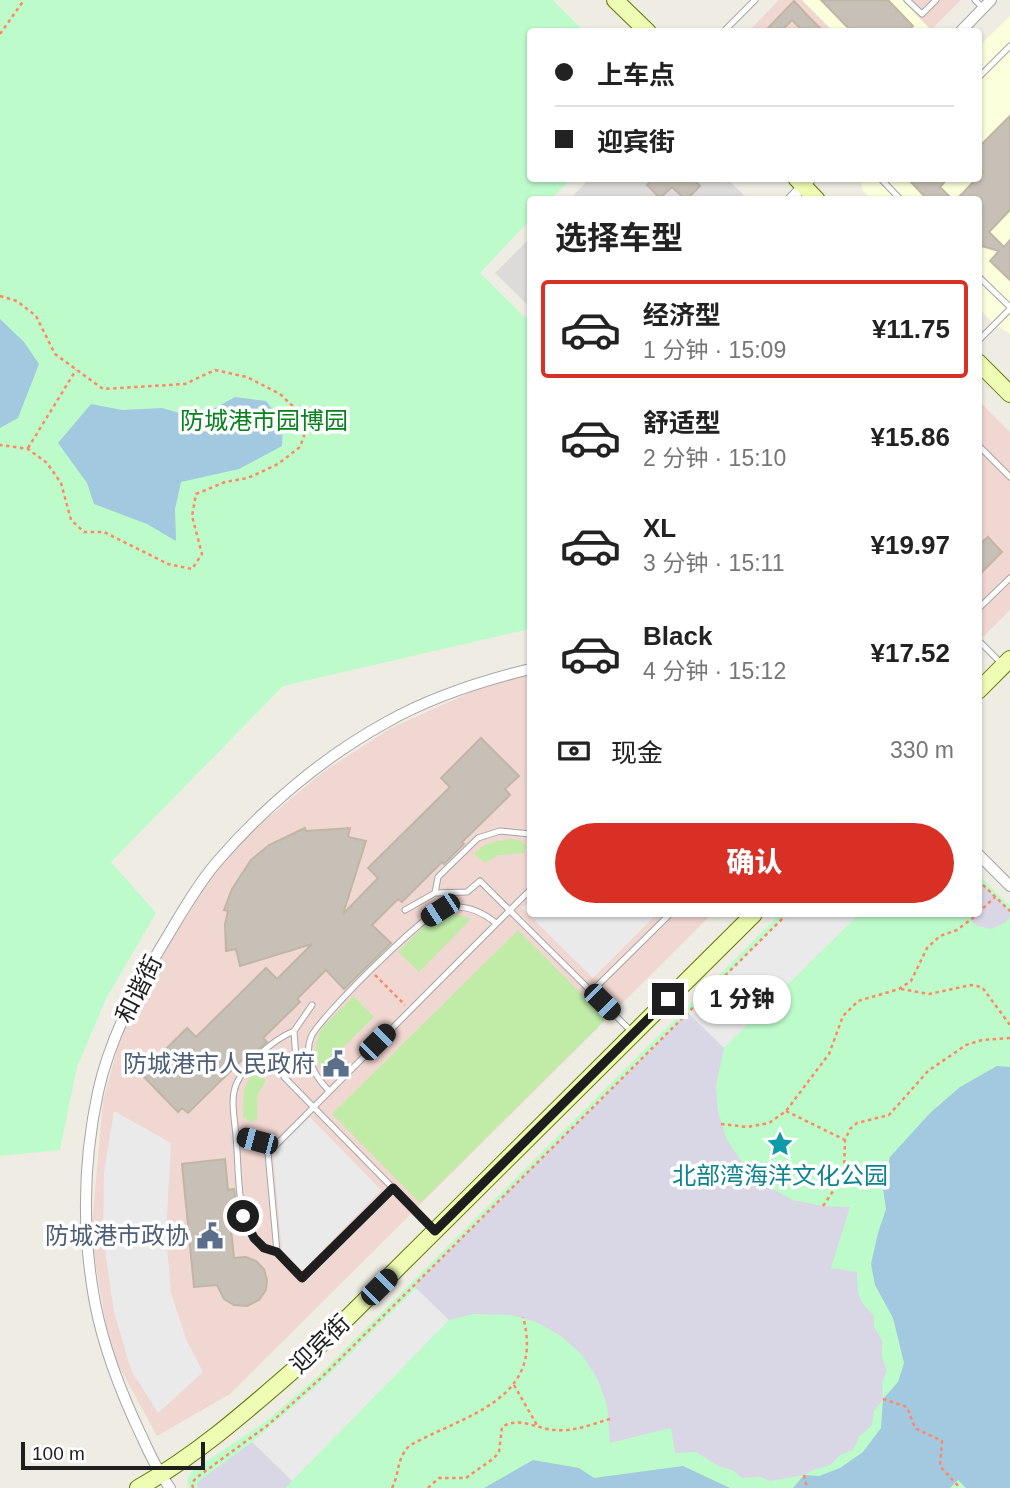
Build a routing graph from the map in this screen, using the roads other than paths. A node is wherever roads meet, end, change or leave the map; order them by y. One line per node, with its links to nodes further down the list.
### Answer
1 (615, 0): 6 (main road)
2 (755, 0): 7 (lane)
3 (907, 0): 4 (lane)
4 (936, 0)
5 (983, 3): 8 (street)
6 (644, 28)
7 (727, 28)
8 (963, 28)
9 (1010, 46): 10 (lane)
10 (982, 74)
11 (884, 182): 12 (lane)
12 (897, 196)
13 (982, 280): 14 (lane)
14 (1010, 308): 15 (lane)
15 (982, 337)
16 (982, 366): 17 (main road)
17 (1010, 394)
18 (982, 449): 19 (lane)
19 (1010, 477)
20 (1010, 578): 21 (lane)
21 (982, 605)
22 (982, 643): 23 (lane)
23 (1007, 662): 25 (main road)
24 (527, 670): 47 (street, 和谐街)
25 (982, 687)
26 (527, 834): 29 (lane)
27 (982, 858): 28 (street)
28 (1010, 886)
29 (435, 893): 31 (lane); 32 (lane)
30 (527, 893): 32 (lane)
31 (405, 910)
32 (510, 910): 35 (lane); 36 (lane)
33 (667, 917): 36 (lane)
34 (751, 917): 39 (main road, 迎宾街)
35 (496, 923): 40 (lane); 40 (lane)
36 (592, 991): 39 (lane)
37 (312, 1005): 38 (lane)
38 (294, 1031): 41 (lane); 42 (lane)
39 (633, 1033): 45 (main road, 迎宾街)
40 (328, 1091): 41 (lane)
41 (313, 1106): 43 (lane); 44 (lane)
42 (236, 1136): 43 (lane); 46 (lane)
43 (268, 1153): 46 (lane)
44 (393, 1188): 45 (lane); 46 (lane)
45 (435, 1231): 47 (main road, 迎宾街)
46 (277, 1252)
47 (165, 1482): 48 (main road, 迎宾街)
48 (138, 1488)

